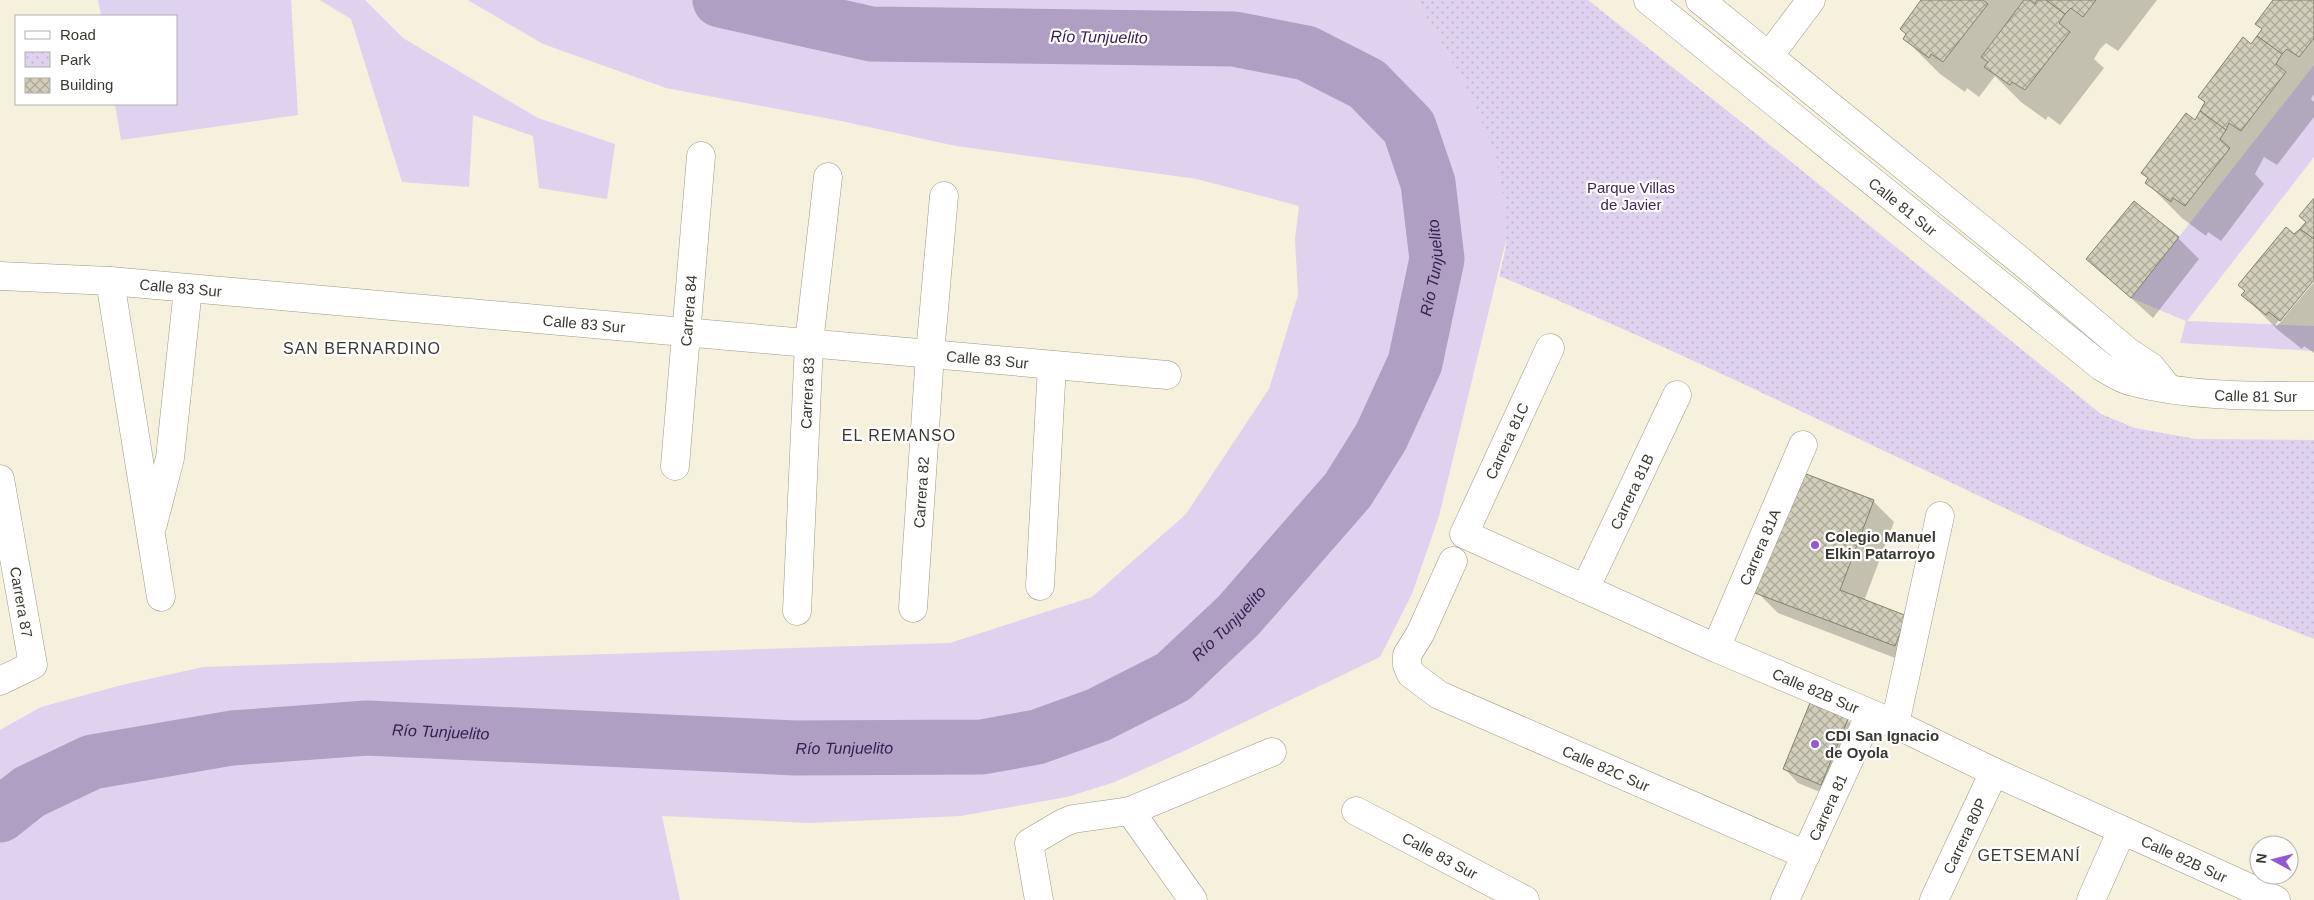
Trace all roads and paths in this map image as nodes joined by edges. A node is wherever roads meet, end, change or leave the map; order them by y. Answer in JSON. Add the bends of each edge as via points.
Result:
{"nodes":[{"id":1,"x":1648,"y":0,"type":"edge"},
{"id":2,"x":1700,"y":0,"type":"edge"},
{"id":3,"x":1811,"y":0,"type":"edge"},
{"id":4,"x":1768,"y":56,"type":"junction"},
{"id":5,"x":701,"y":156,"type":"dead end"},
{"id":6,"x":828,"y":176,"type":"dead end"},
{"id":7,"x":944,"y":196,"type":"dead end"},
{"id":8,"x":0,"y":276,"type":"edge"},
{"id":9,"x":110,"y":282,"type":"junction"},
{"id":10,"x":188,"y":289,"type":"junction"},
{"id":11,"x":685,"y":331,"type":"junction"},
{"id":12,"x":809,"y":343,"type":"junction"},
{"id":13,"x":1550,"y":348,"type":"dead end"},
{"id":14,"x":930,"y":354,"type":"junction"},
{"id":15,"x":1052,"y":365,"type":"junction"},
{"id":16,"x":1167,"y":376,"type":"dead end"},
{"id":17,"x":2168,"y":388,"type":"junction"},
{"id":18,"x":1677,"y":395,"type":"dead end"},
{"id":19,"x":2314,"y":396,"type":"edge"},
{"id":20,"x":1804,"y":445,"type":"dead end"},
{"id":21,"x":675,"y":466,"type":"dead end"},
{"id":22,"x":0,"y":480,"type":"edge"},
{"id":23,"x":1940,"y":516,"type":"dead end"},
{"id":24,"x":1464,"y":534,"type":"joint"},
{"id":25,"x":150,"y":535,"type":"junction"},
{"id":26,"x":1453,"y":561,"type":"dead end"},
{"id":27,"x":1040,"y":586,"type":"dead end"},
{"id":28,"x":1585,"y":589,"type":"junction"},
{"id":29,"x":161,"y":597,"type":"dead end"},
{"id":30,"x":913,"y":608,"type":"dead end"},
{"id":31,"x":797,"y":611,"type":"dead end"},
{"id":32,"x":1716,"y":648,"type":"junction"},
{"id":33,"x":0,"y":681,"type":"edge"},
{"id":34,"x":1883,"y":719,"type":"junction"},
{"id":35,"x":1272,"y":752,"type":"dead end"},
{"id":36,"x":1994,"y":772,"type":"junction"},
{"id":37,"x":1356,"y":811,"type":"dead end"},
{"id":38,"x":1130,"y":812,"type":"junction"},
{"id":39,"x":2122,"y":830,"type":"junction"},
{"id":40,"x":1806,"y":855,"type":"junction"},
{"id":41,"x":2244,"y":894,"type":"edge"},
{"id":42,"x":1039,"y":900,"type":"edge"},
{"id":43,"x":1192,"y":900,"type":"edge"},
{"id":44,"x":1525,"y":900,"type":"edge"},
{"id":45,"x":1786,"y":900,"type":"edge"},
{"id":46,"x":1934,"y":900,"type":"edge"},
{"id":47,"x":2091,"y":900,"type":"edge"},
{"id":48,"x":2276,"y":900,"type":"edge"}],
"edges":[{"from":1,"to":17,"type":"street","name":"Calle 81 Sur","via":[[2102,367],[2131,382]]},
{"from":2,"to":4,"type":"street"},
{"from":3,"to":4,"type":"street"},
{"from":4,"to":17,"type":"street","via":[[2150,367]]},
{"from":5,"to":11,"type":"street","name":"Carrera 84"},
{"from":6,"to":12,"type":"street","name":"Carrera 83"},
{"from":7,"to":14,"type":"street","name":"Carrera 82"},
{"from":8,"to":9,"type":"street","name":"Calle 83 Sur"},
{"from":9,"to":10,"type":"street","name":"Calle 83 Sur"},
{"from":9,"to":25,"type":"street"},
{"from":10,"to":11,"type":"street","name":"Calle 83 Sur"},
{"from":10,"to":25,"type":"street","via":[[170,458]]},
{"from":11,"to":12,"type":"street","name":"Calle 83 Sur"},
{"from":11,"to":21,"type":"street","name":"Carrera 84"},
{"from":12,"to":14,"type":"street","name":"Calle 83 Sur"},
{"from":12,"to":31,"type":"street","name":"Carrera 83"},
{"from":13,"to":24,"type":"street","name":"Carrera 81C"},
{"from":14,"to":15,"type":"street","name":"Calle 83 Sur"},
{"from":14,"to":30,"type":"street","name":"Carrera 82"},
{"from":15,"to":16,"type":"street","name":"Calle 83 Sur"},
{"from":15,"to":27,"type":"street"},
{"from":17,"to":19,"type":"street","name":"Calle 81 Sur","via":[[2217,395]]},
{"from":18,"to":28,"type":"street","name":"Carrera 81B"},
{"from":20,"to":32,"type":"street","name":"Carrera 81A"},
{"from":22,"to":33,"type":"street","name":"Carrera 87","via":[[33,664]]},
{"from":23,"to":34,"type":"street"},
{"from":24,"to":28,"type":"street","name":"Calle 82B Sur"},
{"from":25,"to":29,"type":"street"},
{"from":26,"to":40,"type":"street","name":"Calle 82C Sur","via":[[1408,656],[1411,674],[1439,695]]},
{"from":28,"to":32,"type":"street","name":"Calle 82B Sur"},
{"from":32,"to":34,"type":"street","name":"Calle 82B Sur"},
{"from":34,"to":36,"type":"street","name":"Calle 82B Sur"},
{"from":34,"to":40,"type":"street","name":"Carrera 81"},
{"from":35,"to":38,"type":"street"},
{"from":36,"to":39,"type":"street","name":"Calle 82B Sur"},
{"from":36,"to":46,"type":"street","name":"Carrera 80P"},
{"from":37,"to":44,"type":"street","name":"Calle 83 Sur"},
{"from":38,"to":42,"type":"street","via":[[1073,819],[1029,843]]},
{"from":38,"to":43,"type":"street"},
{"from":39,"to":41,"type":"street","name":"Calle 82B Sur"},
{"from":39,"to":47,"type":"street"},
{"from":40,"to":45,"type":"street","name":"Carrera 81"},
{"from":41,"to":48,"type":"street","name":"Calle 82B Sur"}]}
